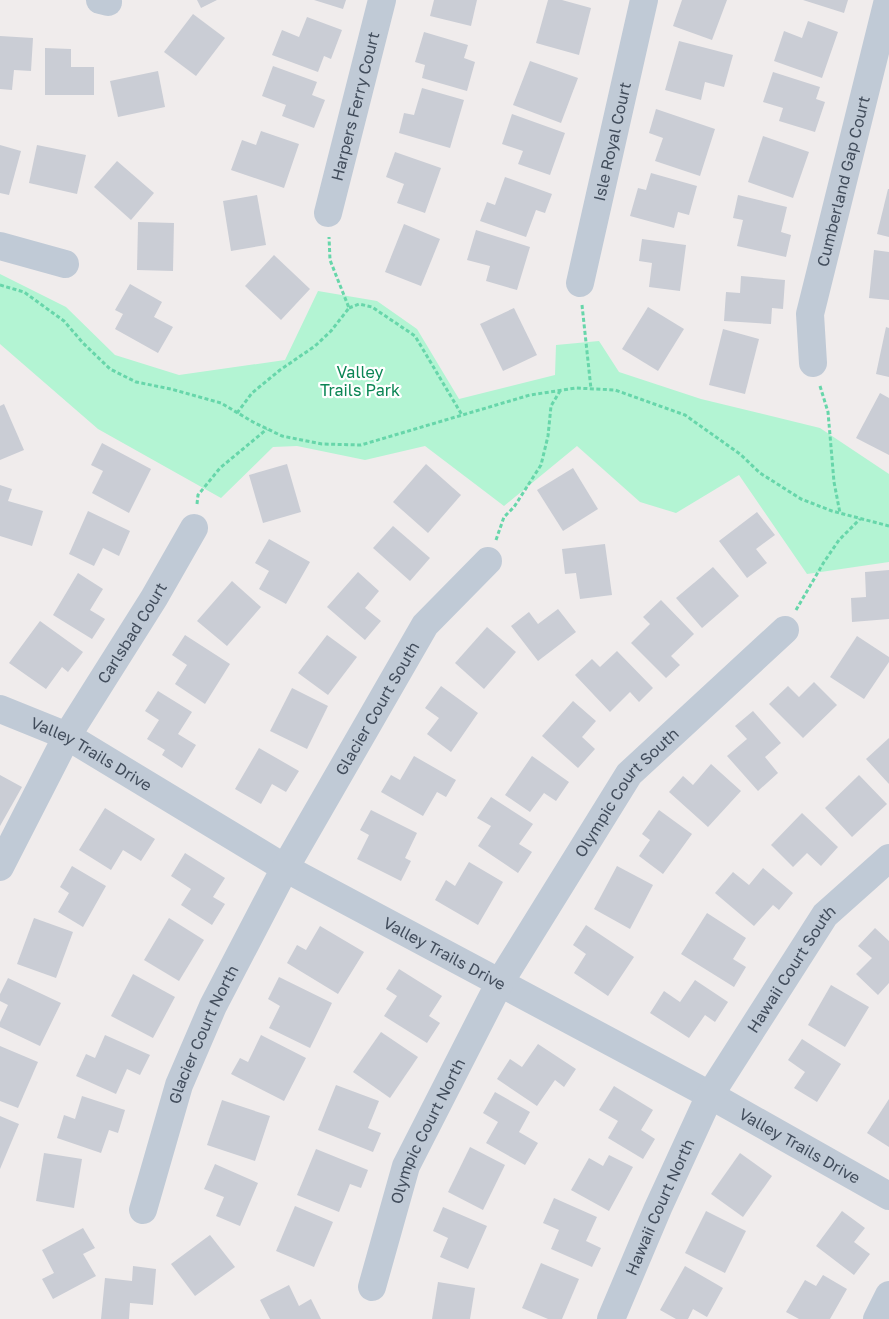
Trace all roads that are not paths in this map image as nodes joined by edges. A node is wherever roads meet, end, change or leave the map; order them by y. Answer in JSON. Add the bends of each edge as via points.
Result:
{"nodes":[{"id":1,"x":382,"y":0,"type":"edge"},
{"id":2,"x":644,"y":0,"type":"edge"},
{"id":3,"x":888,"y":0,"type":"edge"},
{"id":4,"x":328,"y":213,"type":"road end"},
{"id":5,"x":0,"y":246,"type":"edge"},
{"id":6,"x":65,"y":264,"type":"dead end"},
{"id":7,"x":580,"y":283,"type":"road end"},
{"id":8,"x":813,"y":362,"type":"road end"},
{"id":9,"x":194,"y":528,"type":"road end"},
{"id":10,"x":488,"y":561,"type":"road end"},
{"id":11,"x":785,"y":630,"type":"road end"},
{"id":12,"x":0,"y":709,"type":"edge"},
{"id":13,"x":67,"y":736,"type":"junction"},
{"id":14,"x":889,"y":858,"type":"edge"},
{"id":15,"x":0,"y":867,"type":"edge"},
{"id":16,"x":285,"y":868,"type":"junction"},
{"id":17,"x":500,"y":982,"type":"junction"},
{"id":18,"x":710,"y":1095,"type":"junction"},
{"id":19,"x":889,"y":1196,"type":"edge"},
{"id":20,"x":143,"y":1210,"type":"dead end"},
{"id":21,"x":372,"y":1287,"type":"dead end"},
{"id":22,"x":889,"y":1295,"type":"edge"},
{"id":23,"x":611,"y":1319,"type":"edge"},
{"id":24,"x":877,"y":1319,"type":"edge"}],
"edges":[{"from":1,"to":4,"type":"street","name":"Harpers Ferry Court"},
{"from":2,"to":7,"type":"street","name":"Isle Royal Court"},
{"from":3,"to":8,"type":"street","name":"Cumberland Gap Court","via":[[810,314]]},
{"from":5,"to":6,"type":"street"},
{"from":9,"to":13,"type":"street","name":"Carlsbad Court"},
{"from":10,"to":16,"type":"street","name":"Glacier Court South","via":[[425,625]]},
{"from":11,"to":17,"type":"street","name":"Olympic Court South","via":[[629,774]]},
{"from":12,"to":13,"type":"street","name":"Valley Trails Drive"},
{"from":13,"to":15,"type":"street","name":"Carlsbad Court"},
{"from":13,"to":16,"type":"street","name":"Valley Trails Drive"},
{"from":14,"to":18,"type":"street","name":"Hawaii Court South","via":[[826,914]]},
{"from":16,"to":17,"type":"street","name":"Valley Trails Drive"},
{"from":16,"to":20,"type":"street","name":"Glacier Court North","via":[[213,1006],[179,1086]]},
{"from":17,"to":18,"type":"street","name":"Valley Trails Drive"},
{"from":17,"to":21,"type":"street","name":"Olympic Court North","via":[[406,1166]]},
{"from":18,"to":19,"type":"street","name":"Valley Trails Drive"},
{"from":18,"to":23,"type":"street","name":"Hawaii Court North"},
{"from":22,"to":24,"type":"street"}]}
